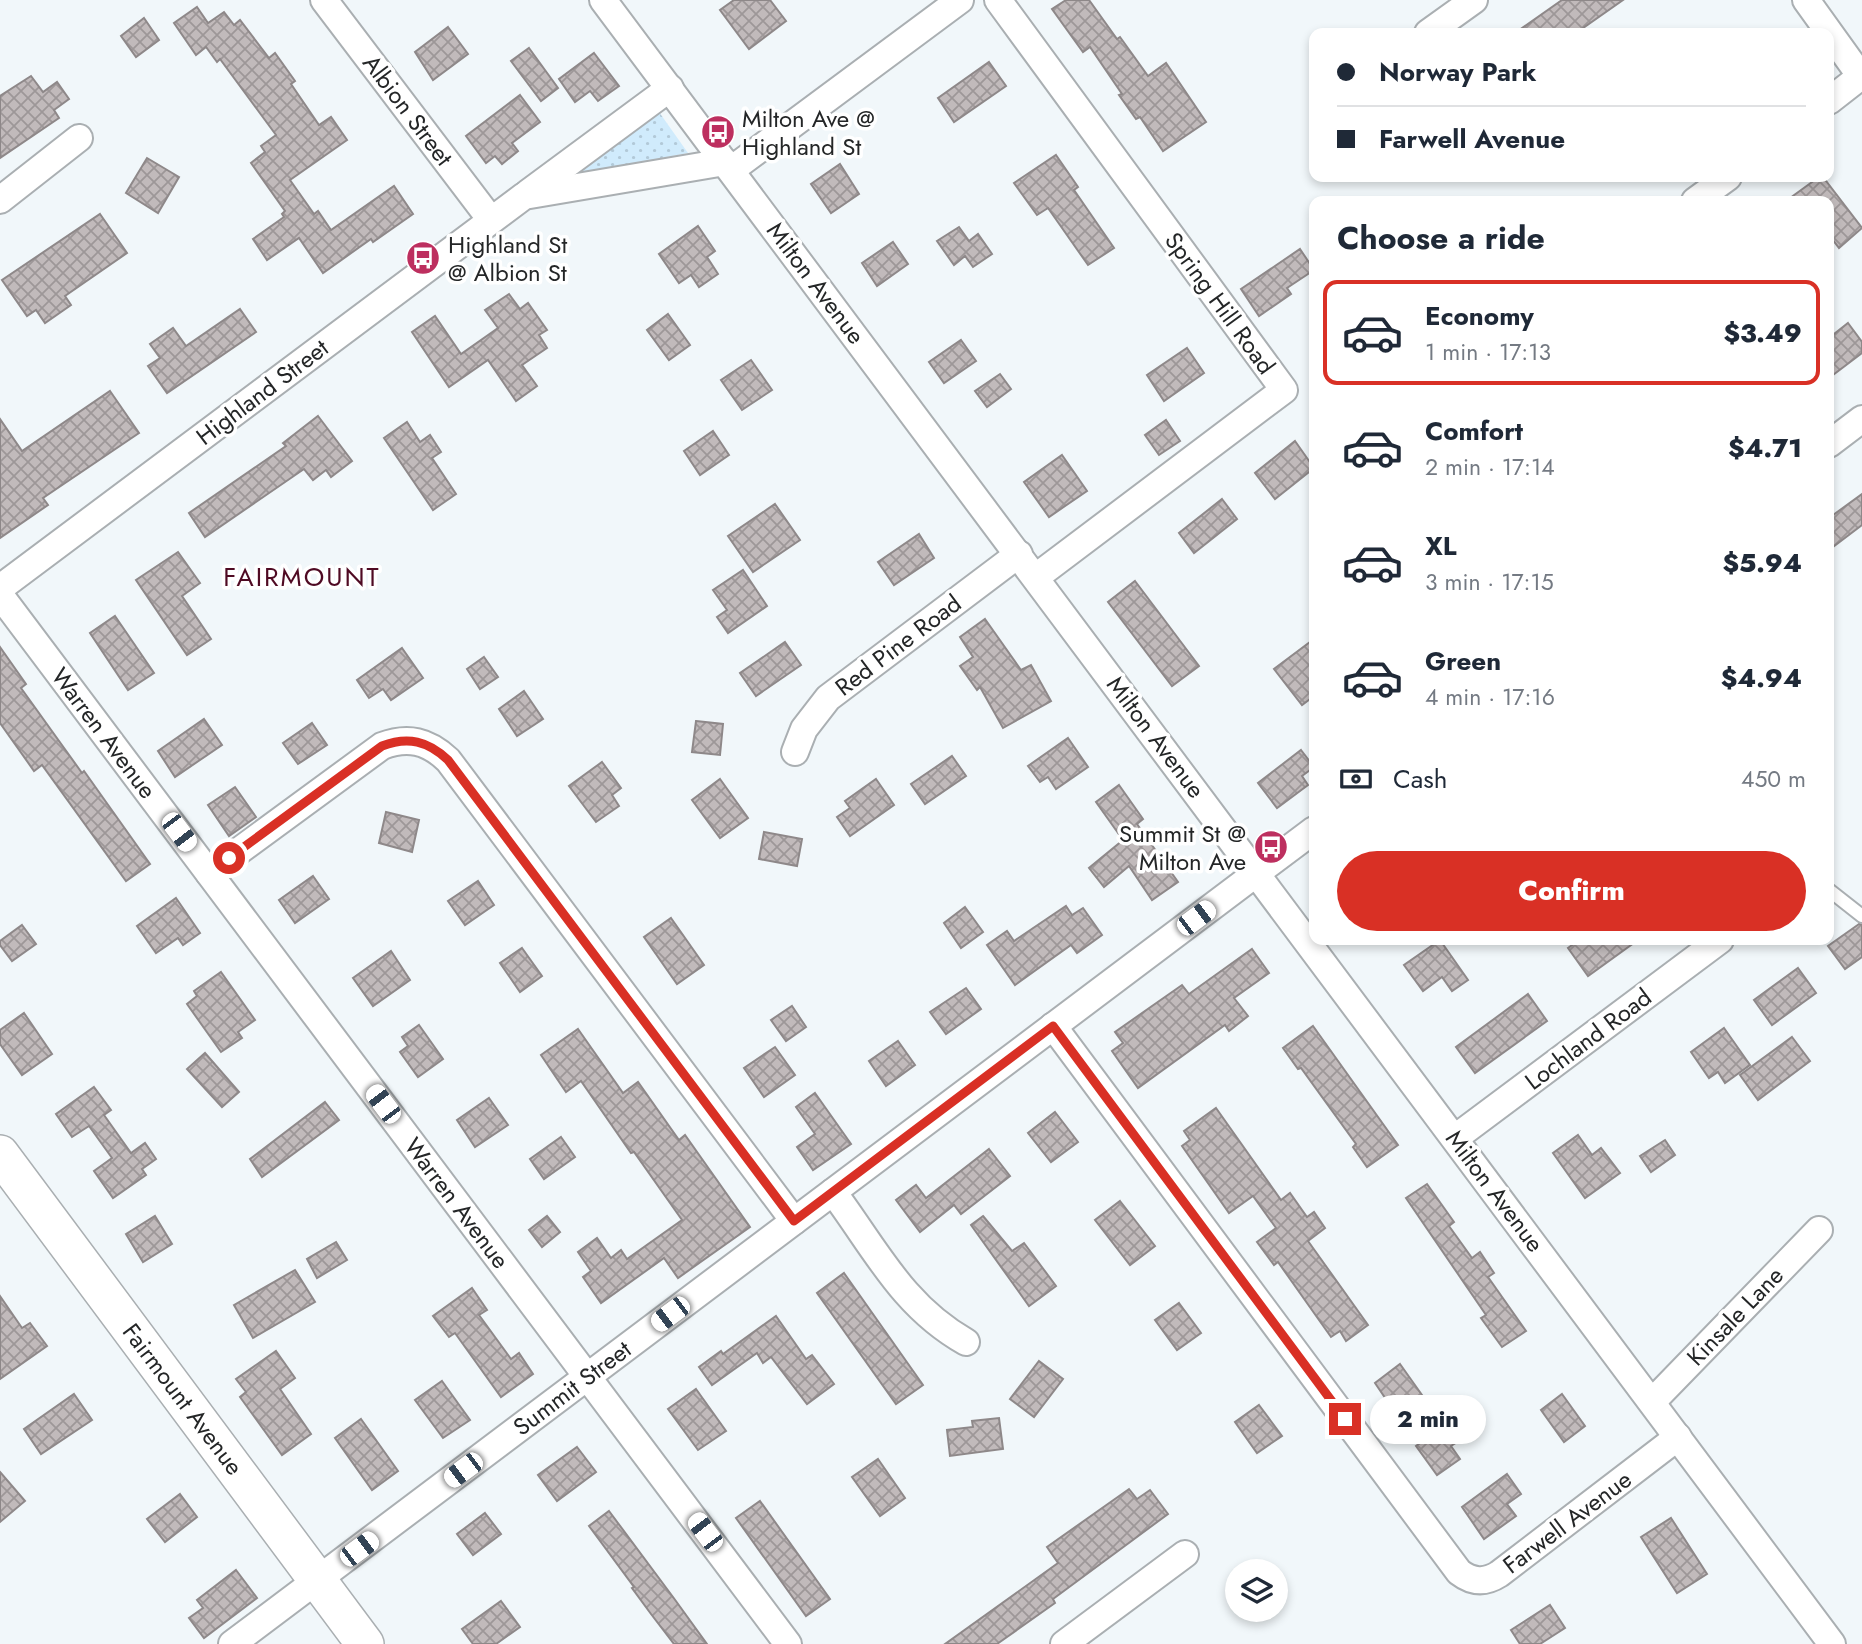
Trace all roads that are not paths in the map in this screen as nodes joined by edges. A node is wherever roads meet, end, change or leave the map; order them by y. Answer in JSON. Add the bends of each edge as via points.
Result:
{"nodes":[{"id":1,"x":324,"y":0,"type":"edge"},
{"id":2,"x":603,"y":0,"type":"edge"},
{"id":3,"x":960,"y":0,"type":"edge"},
{"id":4,"x":998,"y":0,"type":"edge"},
{"id":5,"x":1474,"y":0,"type":"edge"},
{"id":6,"x":1806,"y":0,"type":"edge"},
{"id":7,"x":1434,"y":28,"type":"edge"},
{"id":8,"x":1826,"y":28,"type":"edge"},
{"id":9,"x":1834,"y":38,"type":"edge"},
{"id":10,"x":1862,"y":77,"type":"edge"},
{"id":11,"x":670,"y":88,"type":"junction"},
{"id":12,"x":1834,"y":97,"type":"edge"},
{"id":13,"x":79,"y":138,"type":"dead end"},
{"id":14,"x":728,"y":166,"type":"junction"},
{"id":15,"x":1721,"y":182,"type":"edge"},
{"id":16,"x":524,"y":196,"type":"junction"},
{"id":17,"x":1702,"y":196,"type":"edge"},
{"id":18,"x":0,"y":200,"type":"edge"},
{"id":19,"x":491,"y":220,"type":"junction"},
{"id":20,"x":1862,"y":419,"type":"edge"},
{"id":21,"x":1834,"y":440,"type":"edge"},
{"id":22,"x":1019,"y":554,"type":"junction"},
{"id":23,"x":1036,"y":578,"type":"junction"},
{"id":24,"x":0,"y":588,"type":"edge"},
{"id":25,"x":0,"y":595,"type":"edge"},
{"id":26,"x":795,"y":752,"type":"dead end"},
{"id":27,"x":1309,"y":834,"type":"edge"},
{"id":28,"x":209,"y":873,"type":"junction"},
{"id":29,"x":1257,"y":873,"type":"junction"},
{"id":30,"x":1834,"y":894,"type":"edge"},
{"id":31,"x":1862,"y":916,"type":"edge"},
{"id":32,"x":1309,"y":943,"type":"edge"},
{"id":33,"x":1311,"y":945,"type":"edge"},
{"id":34,"x":1713,"y":945,"type":"edge"},
{"id":35,"x":1053,"y":1026,"type":"junction"},
{"id":36,"x":1455,"y":1138,"type":"junction"},
{"id":37,"x":0,"y":1154,"type":"edge"},
{"id":38,"x":832,"y":1192,"type":"junction"},
{"id":39,"x":794,"y":1221,"type":"junction"},
{"id":40,"x":1819,"y":1230,"type":"dead end"},
{"id":41,"x":966,"y":1342,"type":"dead end"},
{"id":42,"x":588,"y":1376,"type":"junction"},
{"id":43,"x":1652,"y":1402,"type":"junction"},
{"id":44,"x":1678,"y":1437,"type":"junction"},
{"id":45,"x":1185,"y":1554,"type":"dead end"},
{"id":46,"x":317,"y":1580,"type":"junction"},
{"id":47,"x":232,"y":1644,"type":"edge"},
{"id":48,"x":365,"y":1644,"type":"edge"},
{"id":49,"x":788,"y":1644,"type":"edge"},
{"id":50,"x":1063,"y":1644,"type":"edge"},
{"id":51,"x":1832,"y":1644,"type":"edge"}],
"edges":[{"from":1,"to":19,"type":"street","name":"Albion Street"},
{"from":2,"to":11,"type":"street","name":"Milton Avenue"},
{"from":3,"to":14,"type":"street","name":"Highland Street"},
{"from":4,"to":23,"type":"street","name":"Spring Hill Road","via":[[1284,390]]},
{"from":5,"to":7,"type":"street"},
{"from":6,"to":8,"type":"street"},
{"from":9,"to":10,"type":"street"},
{"from":10,"to":12,"type":"street"},
{"from":11,"to":14,"type":"street","name":"Milton Avenue"},
{"from":11,"to":16,"type":"street","name":"Highland Street"},
{"from":13,"to":18,"type":"street"},
{"from":14,"to":16,"type":"street","name":"Highland Street"},
{"from":14,"to":22,"type":"street","name":"Milton Avenue"},
{"from":15,"to":17,"type":"street"},
{"from":16,"to":19,"type":"street","name":"Highland Street"},
{"from":19,"to":24,"type":"street","name":"Highland Street"},
{"from":20,"to":21,"type":"street"},
{"from":22,"to":23,"type":"street","name":"Milton Avenue"},
{"from":22,"to":26,"type":"street","name":"Red Pine Road","via":[[828,698],[804,729]]},
{"from":23,"to":29,"type":"street","name":"Milton Avenue"},
{"from":25,"to":28,"type":"street","name":"Warren Avenue"},
{"from":27,"to":29,"type":"street","name":"Summit Street"},
{"from":28,"to":39,"type":"street","via":[[382,746],[405,739],[430,746],[448,760]]},
{"from":28,"to":42,"type":"street","name":"Warren Avenue"},
{"from":29,"to":32,"type":"street","name":"Milton Avenue"},
{"from":29,"to":35,"type":"street","name":"Summit Street"},
{"from":30,"to":31,"type":"lane"},
{"from":33,"to":36,"type":"street","name":"Milton Avenue"},
{"from":34,"to":36,"type":"street","name":"Lochland Road"},
{"from":35,"to":38,"type":"street","name":"Summit Street"},
{"from":35,"to":44,"type":"street","name":"Farwell Avenue","via":[[1465,1577],[1483,1581],[1499,1574]]},
{"from":36,"to":43,"type":"street","name":"Milton Avenue"},
{"from":37,"to":46,"type":"street","name":"Fairmount Avenue"},
{"from":38,"to":39,"type":"street","name":"Summit Street"},
{"from":38,"to":41,"type":"street","via":[[897,1285],[926,1314]]},
{"from":39,"to":42,"type":"street","name":"Summit Street"},
{"from":40,"to":43,"type":"street","name":"Kinsale Lane"},
{"from":42,"to":46,"type":"street","name":"Summit Street"},
{"from":42,"to":49,"type":"street","name":"Warren Avenue"},
{"from":43,"to":44,"type":"street","name":"Milton Avenue"},
{"from":44,"to":51,"type":"street","name":"Milton Avenue"},
{"from":45,"to":50,"type":"street"},
{"from":46,"to":47,"type":"street","name":"Summit Street"},
{"from":46,"to":48,"type":"street","name":"Fairmount Avenue"}]}
